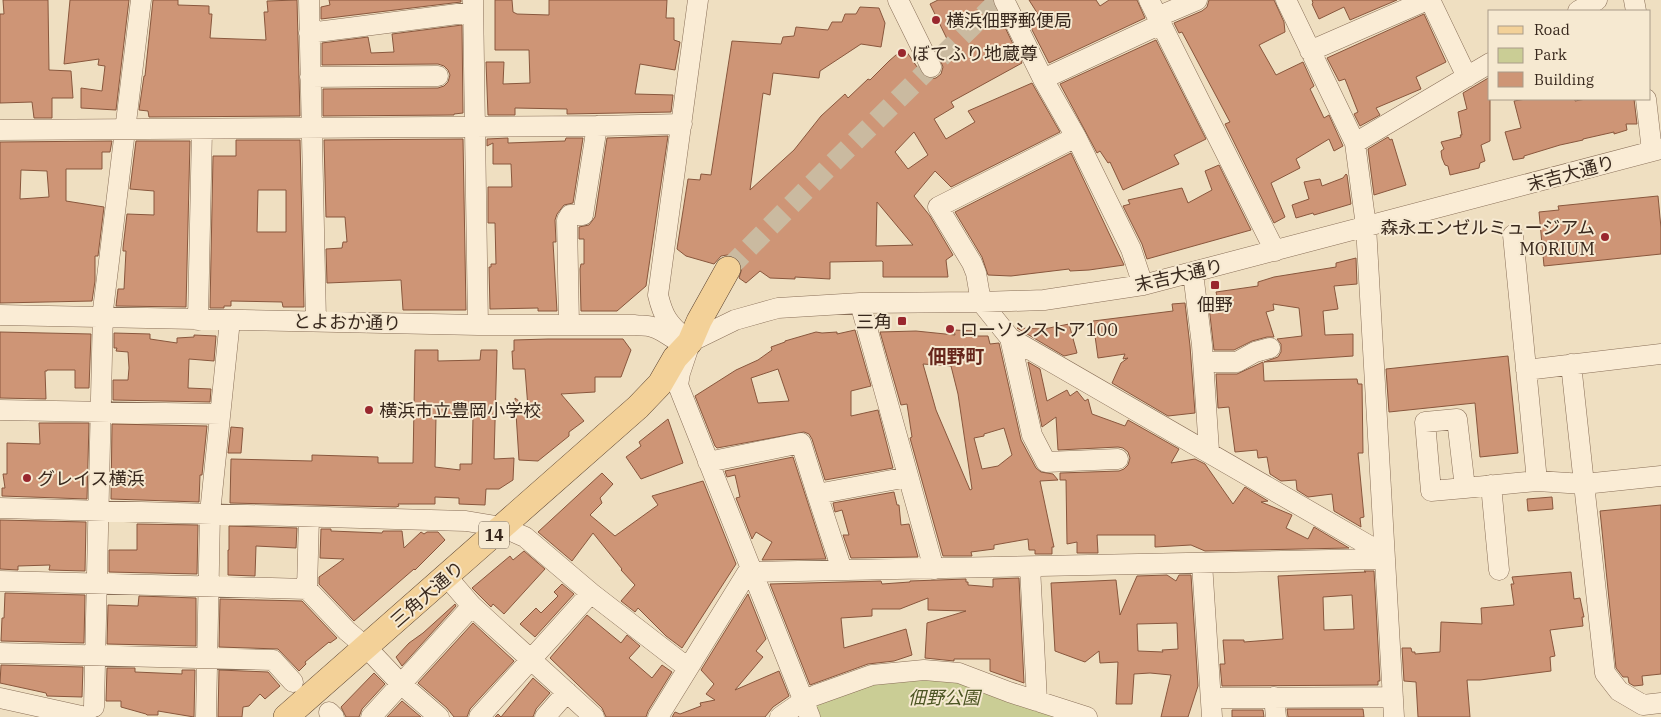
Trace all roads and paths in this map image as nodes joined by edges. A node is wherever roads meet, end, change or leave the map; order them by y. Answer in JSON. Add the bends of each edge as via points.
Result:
{"nodes":[{"id":1,"x":141,"y":0,"type":"edge"},
{"id":2,"x":308,"y":0,"type":"edge"},
{"id":3,"x":698,"y":0,"type":"edge"},
{"id":4,"x":898,"y":0,"type":"edge"},
{"id":5,"x":1004,"y":0,"type":"edge"},
{"id":6,"x":1196,"y":0,"type":"edge"},
{"id":7,"x":1286,"y":0,"type":"edge"},
{"id":8,"x":1428,"y":0,"type":"edge"},
{"id":9,"x":1598,"y":0,"type":"edge"},
{"id":10,"x":473,"y":6,"type":"edge"},
{"id":11,"x":1578,"y":7,"type":"edge"},
{"id":12,"x":1156,"y":14,"type":"edge"},
{"id":13,"x":309,"y":33,"type":"junction"},
{"id":14,"x":1310,"y":51,"type":"junction"},
{"id":15,"x":1488,"y":64,"type":"edge"},
{"id":16,"x":931,"y":67,"type":"dead end"},
{"id":17,"x":438,"y":76,"type":"dead end"},
{"id":18,"x":310,"y":77,"type":"junction"},
{"id":19,"x":1467,"y":77,"type":"junction"},
{"id":20,"x":1043,"y":79,"type":"junction"},
{"id":21,"x":1646,"y":100,"type":"edge"},
{"id":22,"x":682,"y":124,"type":"junction"},
{"id":23,"x":475,"y":126,"type":"junction"},
{"id":24,"x":597,"y":126,"type":"junction"},
{"id":25,"x":311,"y":128,"type":"junction"},
{"id":26,"x":202,"y":129,"type":"junction"},
{"id":27,"x":0,"y":130,"type":"edge"},
{"id":28,"x":124,"y":130,"type":"junction"},
{"id":29,"x":1076,"y":137,"type":"junction"},
{"id":30,"x":1355,"y":143,"type":"junction"},
{"id":31,"x":1657,"y":150,"type":"edge"},
{"id":32,"x":1366,"y":226,"type":"junction"},
{"id":33,"x":1512,"y":235,"type":"dead end"},
{"id":34,"x":1275,"y":251,"type":"junction"},
{"id":35,"x":728,"y":270,"type":"tunnel mouth"},
{"id":36,"x":1193,"y":273,"type":"junction"},
{"id":37,"x":1143,"y":285,"type":"junction"},
{"id":38,"x":981,"y":302,"type":"junction"},
{"id":39,"x":860,"y":303,"type":"junction"},
{"id":40,"x":0,"y":315,"type":"edge"},
{"id":41,"x":103,"y":318,"type":"junction"},
{"id":42,"x":198,"y":320,"type":"junction"},
{"id":43,"x":230,"y":320,"type":"junction"},
{"id":44,"x":316,"y":321,"type":"junction"},
{"id":45,"x":478,"y":325,"type":"junction"},
{"id":46,"x":570,"y":325,"type":"junction"},
{"id":47,"x":1010,"y":338,"type":"junction"},
{"id":48,"x":690,"y":342,"type":"junction"},
{"id":49,"x":1270,"y":348,"type":"dead end"},
{"id":50,"x":1661,"y":354,"type":"edge"},
{"id":51,"x":1203,"y":362,"type":"junction"},
{"id":52,"x":1571,"y":364,"type":"junction"},
{"id":53,"x":1526,"y":370,"type":"junction"},
{"id":54,"x":0,"y":410,"type":"edge"},
{"id":55,"x":101,"y":412,"type":"junction"},
{"id":56,"x":220,"y":414,"type":"junction"},
{"id":57,"x":1209,"y":451,"type":"junction"},
{"id":58,"x":1118,"y":459,"type":"dead end"},
{"id":59,"x":708,"y":462,"type":"junction"},
{"id":60,"x":1661,"y":476,"type":"edge"},
{"id":61,"x":908,"y":477,"type":"junction"},
{"id":62,"x":1538,"y":481,"type":"junction"},
{"id":63,"x":1584,"y":484,"type":"junction"},
{"id":64,"x":1491,"y":485,"type":"junction"},
{"id":65,"x":1465,"y":488,"type":"dead end"},
{"id":66,"x":817,"y":494,"type":"junction"},
{"id":67,"x":0,"y":508,"type":"edge"},
{"id":68,"x":98,"y":510,"type":"junction"},
{"id":69,"x":210,"y":513,"type":"junction"},
{"id":70,"x":309,"y":517,"type":"junction"},
{"id":71,"x":502,"y":527,"type":"junction"},
{"id":72,"x":1384,"y":555,"type":"junction"},
{"id":73,"x":1202,"y":563,"type":"junction"},
{"id":74,"x":1030,"y":566,"type":"junction"},
{"id":75,"x":934,"y":568,"type":"junction"},
{"id":76,"x":842,"y":570,"type":"junction"},
{"id":77,"x":1500,"y":570,"type":"dead end"},
{"id":78,"x":752,"y":572,"type":"junction"},
{"id":79,"x":447,"y":577,"type":"junction"},
{"id":80,"x":0,"y":581,"type":"edge"},
{"id":81,"x":97,"y":584,"type":"junction"},
{"id":82,"x":208,"y":586,"type":"junction"},
{"id":83,"x":307,"y":589,"type":"junction"},
{"id":84,"x":591,"y":593,"type":"junction"},
{"id":85,"x":472,"y":606,"type":"junction"},
{"id":86,"x":366,"y":647,"type":"junction"},
{"id":87,"x":0,"y":653,"type":"edge"},
{"id":88,"x":95,"y":656,"type":"junction"},
{"id":89,"x":206,"y":658,"type":"junction"},
{"id":90,"x":531,"y":660,"type":"junction"},
{"id":91,"x":688,"y":668,"type":"junction"},
{"id":92,"x":293,"y":682,"type":"dead end"},
{"id":93,"x":401,"y":684,"type":"junction"},
{"id":94,"x":567,"y":692,"type":"junction"},
{"id":95,"x":1274,"y":697,"type":"junction"},
{"id":96,"x":1393,"y":697,"type":"junction"},
{"id":97,"x":0,"y":698,"type":"edge"},
{"id":98,"x":1037,"y":701,"type":"junction"},
{"id":99,"x":1661,"y":703,"type":"edge"},
{"id":100,"x":1211,"y":707,"type":"edge"},
{"id":101,"x":807,"y":709,"type":"edge"},
{"id":102,"x":90,"y":712,"type":"edge"},
{"id":103,"x":206,"y":717,"type":"edge"},
{"id":104,"x":286,"y":717,"type":"edge"},
{"id":105,"x":371,"y":717,"type":"edge"},
{"id":106,"x":439,"y":717,"type":"edge"},
{"id":107,"x":479,"y":717,"type":"edge"},
{"id":108,"x":545,"y":717,"type":"edge"},
{"id":109,"x":594,"y":717,"type":"edge"},
{"id":110,"x":658,"y":717,"type":"edge"},
{"id":111,"x":780,"y":717,"type":"edge"},
{"id":112,"x":1087,"y":717,"type":"edge"},
{"id":113,"x":1276,"y":717,"type":"edge"},
{"id":114,"x":1394,"y":717,"type":"edge"}],
"edges":[{"from":1,"to":28,"type":"street"},
{"from":2,"to":13,"type":"street"},
{"from":3,"to":22,"type":"street"},
{"from":4,"to":16,"type":"street"},
{"from":5,"to":20,"type":"street"},
{"from":6,"to":12,"type":"street"},
{"from":7,"to":14,"type":"street"},
{"from":8,"to":14,"type":"street"},
{"from":8,"to":19,"type":"street"},
{"from":9,"to":11,"type":"street"},
{"from":10,"to":13,"type":"street"},
{"from":10,"to":23,"type":"street"},
{"from":12,"to":20,"type":"street"},
{"from":12,"to":34,"type":"street"},
{"from":13,"to":18,"type":"street"},
{"from":14,"to":30,"type":"street"},
{"from":15,"to":19,"type":"street"},
{"from":17,"to":18,"type":"street"},
{"from":18,"to":25,"type":"street"},
{"from":19,"to":30,"type":"street"},
{"from":20,"to":29,"type":"street"},
{"from":21,"to":31,"type":"street"},
{"from":22,"to":24,"type":"street"},
{"from":22,"to":48,"type":"street","via":[[658,295],[662,312]]},
{"from":23,"to":24,"type":"street"},
{"from":23,"to":25,"type":"street"},
{"from":23,"to":45,"type":"street"},
{"from":24,"to":46,"type":"street","via":[[583,215],[570,215],[567,220]]},
{"from":25,"to":26,"type":"street"},
{"from":25,"to":44,"type":"street"},
{"from":26,"to":28,"type":"street"},
{"from":26,"to":42,"type":"street"},
{"from":27,"to":28,"type":"street"},
{"from":28,"to":41,"type":"street"},
{"from":29,"to":37,"type":"street","via":[[1131,249]]},
{"from":29,"to":38,"type":"street","via":[[938,207],[972,263]]},
{"from":30,"to":32,"type":"street"},
{"from":31,"to":32,"type":"street","name":"末吉大通り"},
{"from":32,"to":34,"type":"street","name":"末吉大通り"},
{"from":32,"to":72,"type":"street"},
{"from":33,"to":53,"type":"street"},
{"from":34,"to":36,"type":"street","name":"末吉大通り"},
{"from":35,"to":48,"type":"main road","number":"14"},
{"from":36,"to":37,"type":"street","name":"末吉大通り"},
{"from":36,"to":51,"type":"street"},
{"from":37,"to":38,"type":"street","name":"末吉大通り","via":[[1044,300]]},
{"from":38,"to":39,"type":"street","name":"末吉大通り"},
{"from":38,"to":47,"type":"street"},
{"from":39,"to":48,"type":"street","name":"末吉大通り","via":[[778,308],[735,320]]},
{"from":39,"to":61,"type":"street"},
{"from":40,"to":41,"type":"street","name":"とよおか通り"},
{"from":41,"to":42,"type":"street","name":"とよおか通り"},
{"from":41,"to":55,"type":"street"},
{"from":42,"to":43,"type":"street","name":"とよおか通り"},
{"from":43,"to":44,"type":"street","name":"とよおか通り"},
{"from":43,"to":56,"type":"street"},
{"from":44,"to":45,"type":"street","name":"とよおか通り"},
{"from":45,"to":46,"type":"street","name":"とよおか通り"},
{"from":46,"to":48,"type":"street","name":"とよおか通り","via":[[652,326],[682,343]]},
{"from":47,"to":57,"type":"street"},
{"from":47,"to":58,"type":"street","via":[[1032,435],[1046,462]]},
{"from":48,"to":59,"type":"street","via":[[678,385]]},
{"from":48,"to":71,"type":"main road","name":"三角大通り","number":"14","via":[[675,358],[660,384],[638,407]]},
{"from":49,"to":51,"type":"street","via":[[1237,362]]},
{"from":50,"to":52,"type":"street"},
{"from":51,"to":57,"type":"street"},
{"from":52,"to":53,"type":"street"},
{"from":52,"to":63,"type":"street"},
{"from":53,"to":62,"type":"street"},
{"from":54,"to":55,"type":"street"},
{"from":55,"to":56,"type":"street"},
{"from":55,"to":68,"type":"street"},
{"from":56,"to":69,"type":"street"},
{"from":57,"to":72,"type":"street"},
{"from":59,"to":66,"type":"street","via":[[801,442]]},
{"from":59,"to":78,"type":"street"},
{"from":60,"to":63,"type":"street"},
{"from":61,"to":66,"type":"street"},
{"from":61,"to":75,"type":"street"},
{"from":62,"to":63,"type":"street"},
{"from":62,"to":64,"type":"street"},
{"from":63,"to":99,"type":"street","via":[[1604,673],[1619,691],[1644,705]]},
{"from":64,"to":65,"type":"street"},
{"from":64,"to":77,"type":"street"},
{"from":66,"to":76,"type":"street"},
{"from":67,"to":68,"type":"street"},
{"from":68,"to":69,"type":"street"},
{"from":68,"to":81,"type":"street"},
{"from":69,"to":70,"type":"street"},
{"from":69,"to":82,"type":"street"},
{"from":70,"to":71,"type":"street","via":[[466,522]]},
{"from":70,"to":83,"type":"street"},
{"from":71,"to":79,"type":"main road","name":"三角大通り","number":"14"},
{"from":71,"to":84,"type":"street","via":[[525,537]]},
{"from":72,"to":73,"type":"street","via":[[1377,559]]},
{"from":72,"to":96,"type":"street"},
{"from":73,"to":74,"type":"street"},
{"from":73,"to":100,"type":"street"},
{"from":74,"to":75,"type":"street"},
{"from":74,"to":98,"type":"street"},
{"from":75,"to":76,"type":"street"},
{"from":76,"to":78,"type":"street"},
{"from":78,"to":91,"type":"street","via":[[747,573]]},
{"from":78,"to":101,"type":"street"},
{"from":79,"to":85,"type":"street"},
{"from":79,"to":86,"type":"main road","name":"三角大通り","number":"14"},
{"from":80,"to":81,"type":"street"},
{"from":81,"to":82,"type":"street"},
{"from":81,"to":88,"type":"street"},
{"from":82,"to":83,"type":"street"},
{"from":82,"to":89,"type":"street"},
{"from":83,"to":86,"type":"street"},
{"from":84,"to":90,"type":"street"},
{"from":84,"to":91,"type":"street"},
{"from":85,"to":90,"type":"street"},
{"from":85,"to":93,"type":"street"},
{"from":86,"to":93,"type":"street"},
{"from":86,"to":104,"type":"main road","name":"三角大通り","number":"14"},
{"from":87,"to":88,"type":"street"},
{"from":88,"to":89,"type":"street"},
{"from":88,"to":102,"type":"street"},
{"from":89,"to":92,"type":"street","via":[[273,660]]},
{"from":89,"to":103,"type":"street"},
{"from":90,"to":94,"type":"street"},
{"from":90,"to":107,"type":"street"},
{"from":91,"to":110,"type":"street"},
{"from":93,"to":105,"type":"street"},
{"from":93,"to":106,"type":"street"},
{"from":94,"to":108,"type":"street"},
{"from":94,"to":109,"type":"street"},
{"from":95,"to":96,"type":"street"},
{"from":95,"to":100,"type":"street"},
{"from":95,"to":113,"type":"street"},
{"from":96,"to":114,"type":"street"},
{"from":97,"to":102,"type":"street"},
{"from":98,"to":101,"type":"street","via":[[959,673],[924,670],[872,675],[816,695]]},
{"from":98,"to":112,"type":"street"},
{"from":101,"to":111,"type":"street"}]}
